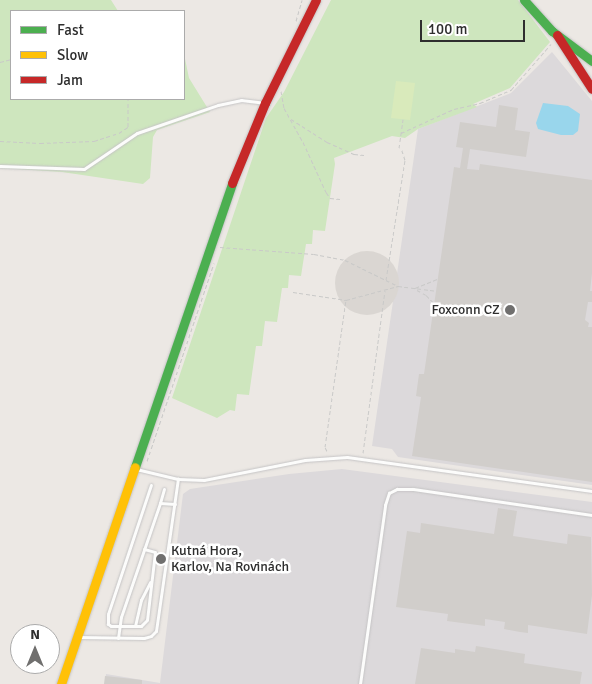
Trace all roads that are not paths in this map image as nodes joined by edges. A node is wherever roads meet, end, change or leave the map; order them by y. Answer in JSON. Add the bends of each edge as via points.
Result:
{"nodes":[{"id":1,"x":316,"y":0,"type":"edge"},
{"id":2,"x":524,"y":0,"type":"edge"},
{"id":3,"x":558,"y":37,"type":"junction"},
{"id":4,"x":592,"y":61,"type":"edge"},
{"id":5,"x":592,"y":89,"type":"edge"},
{"id":6,"x":264,"y":104,"type":"junction"},
{"id":7,"x":0,"y":166,"type":"edge"},
{"id":8,"x":135,"y":469,"type":"junction"},
{"id":9,"x":178,"y":479,"type":"junction"},
{"id":10,"x":150,"y":485,"type":"dead end"},
{"id":11,"x":164,"y":489,"type":"dead end"},
{"id":12,"x":592,"y":491,"type":"edge"},
{"id":13,"x":160,"y":503,"type":"junction"},
{"id":14,"x":175,"y":504,"type":"junction"},
{"id":15,"x":592,"y":515,"type":"edge"},
{"id":16,"x":144,"y":549,"type":"junction"},
{"id":17,"x":151,"y":579,"type":"junction"},
{"id":18,"x":119,"y":626,"type":"junction"},
{"id":19,"x":136,"y":626,"type":"junction"},
{"id":20,"x":78,"y":637,"type":"junction"},
{"id":21,"x":118,"y":638,"type":"junction"},
{"id":22,"x":61,"y":684,"type":"edge"},
{"id":23,"x":360,"y":684,"type":"edge"}],
"edges":[{"from":1,"to":6,"type":"main road"},
{"from":2,"to":3,"type":"main road"},
{"from":3,"to":4,"type":"main road"},
{"from":3,"to":5,"type":"main road"},
{"from":6,"to":7,"type":"lane","via":[[241,100],[137,133],[84,169]]},
{"from":6,"to":8,"type":"main road","via":[[211,243]]},
{"from":8,"to":9,"type":"lane"},
{"from":8,"to":20,"type":"main road"},
{"from":9,"to":12,"type":"lane","via":[[204,480],[305,460],[347,457]]},
{"from":9,"to":14,"type":"lane"},
{"from":10,"to":18,"type":"lane","via":[[108,614],[109,625]]},
{"from":11,"to":13,"type":"lane"},
{"from":13,"to":14,"type":"lane"},
{"from":13,"to":16,"type":"lane"},
{"from":14,"to":21,"type":"lane","via":[[156,631],[148,637]]},
{"from":15,"to":23,"type":"lane","via":[[413,489],[397,489],[390,494],[385,505]]},
{"from":16,"to":17,"type":"lane","via":[[155,552]]},
{"from":16,"to":18,"type":"lane"},
{"from":17,"to":19,"type":"lane","via":[[141,600]]},
{"from":17,"to":19,"type":"lane","via":[[148,620],[144,625]]},
{"from":18,"to":19,"type":"lane"},
{"from":18,"to":21,"type":"lane"},
{"from":20,"to":21,"type":"lane"},
{"from":20,"to":22,"type":"main road"}]}
